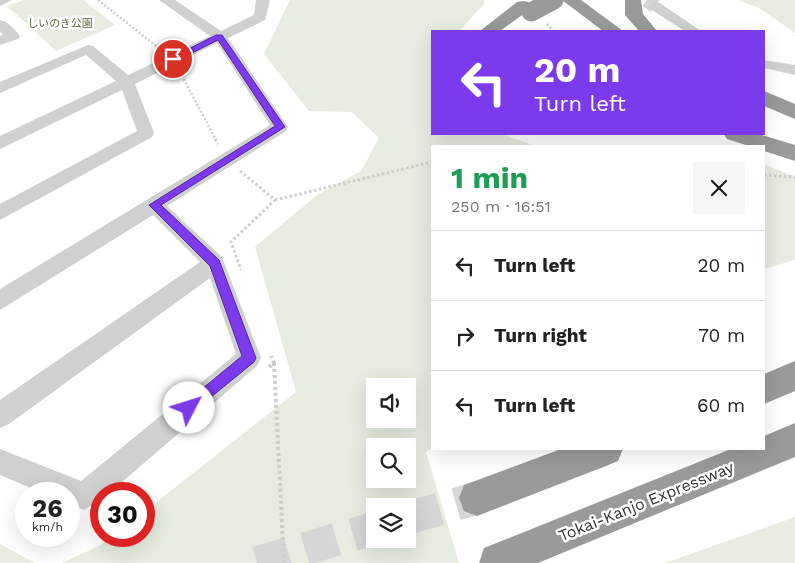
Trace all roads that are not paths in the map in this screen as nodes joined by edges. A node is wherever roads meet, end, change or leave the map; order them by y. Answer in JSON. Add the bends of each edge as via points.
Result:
{"nodes":[{"id":1,"x":5,"y":0,"type":"edge"},
{"id":2,"x":166,"y":0,"type":"edge"},
{"id":3,"x":263,"y":0,"type":"edge"},
{"id":4,"x":570,"y":0,"type":"edge"},
{"id":5,"x":632,"y":0,"type":"tunnel mouth"},
{"id":6,"x":0,"y":2,"type":"edge"},
{"id":7,"x":532,"y":4,"type":"edge"},
{"id":8,"x":553,"y":4,"type":"edge"},
{"id":9,"x":656,"y":6,"type":"tunnel mouth"},
{"id":10,"x":0,"y":24,"type":"edge"},
{"id":11,"x":490,"y":30,"type":"edge"},
{"id":12,"x":508,"y":30,"type":"edge"},
{"id":13,"x":589,"y":30,"type":"edge"},
{"id":14,"x":613,"y":30,"type":"edge"},
{"id":15,"x":647,"y":30,"type":"edge"},
{"id":16,"x":692,"y":30,"type":"edge"},
{"id":17,"x":219,"y":36,"type":"junction"},
{"id":18,"x":0,"y":41,"type":"edge"},
{"id":19,"x":765,"y":64,"type":"edge"},
{"id":20,"x":795,"y":70,"type":"edge"},
{"id":21,"x":127,"y":82,"type":"junction"},
{"id":22,"x":0,"y":88,"type":"edge"},
{"id":23,"x":765,"y":98,"type":"edge"},
{"id":24,"x":765,"y":110,"type":"edge"},
{"id":25,"x":795,"y":112,"type":"edge"},
{"id":26,"x":795,"y":123,"type":"edge"},
{"id":27,"x":765,"y":126,"type":"edge"},
{"id":28,"x":738,"y":135,"type":"edge"},
{"id":29,"x":795,"y":140,"type":"edge"},
{"id":30,"x":0,"y":143,"type":"edge"},
{"id":31,"x":795,"y":153,"type":"edge"},
{"id":32,"x":154,"y":205,"type":"junction"},
{"id":33,"x":0,"y":214,"type":"edge"},
{"id":34,"x":215,"y":263,"type":"junction"},
{"id":35,"x":0,"y":300,"type":"edge"},
{"id":36,"x":795,"y":376,"type":"edge"},
{"id":37,"x":765,"y":389,"type":"edge"},
{"id":38,"x":0,"y":415,"type":"edge"},
{"id":39,"x":795,"y":440,"type":"edge"},
{"id":40,"x":603,"y":450,"type":"edge"},
{"id":41,"x":0,"y":462,"type":"edge"},
{"id":42,"x":477,"y":498,"type":"tunnel mouth"},
{"id":43,"x":496,"y":560,"type":"dead end"}],
"edges":[{"from":1,"to":6,"type":"street"},
{"from":2,"to":17,"type":"street"},
{"from":3,"to":17,"type":"street","via":[[260,17]]},
{"from":4,"to":14,"type":"highway"},
{"from":5,"to":15,"type":"highway","via":[[634,15]]},
{"from":7,"to":8,"type":"highway"},
{"from":7,"to":11,"type":"highway"},
{"from":7,"to":12,"type":"highway"},
{"from":8,"to":13,"type":"highway"},
{"from":9,"to":16,"type":"street"},
{"from":10,"to":18,"type":"street","via":[[13,36]]},
{"from":17,"to":21,"type":"street"},
{"from":17,"to":32,"type":"street","via":[[280,127]]},
{"from":19,"to":20,"type":"street"},
{"from":21,"to":22,"type":"street","via":[[88,49]]},
{"from":21,"to":30,"type":"street"},
{"from":21,"to":33,"type":"street","via":[[146,133]]},
{"from":23,"to":25,"type":"highway"},
{"from":24,"to":26,"type":"highway"},
{"from":27,"to":29,"type":"highway"},
{"from":28,"to":31,"type":"highway"},
{"from":32,"to":34,"type":"street"},
{"from":32,"to":35,"type":"street"},
{"from":34,"to":38,"type":"street"},
{"from":34,"to":41,"type":"street","via":[[249,358],[84,496]]},
{"from":36,"to":37,"type":"highway"},
{"from":39,"to":43,"type":"highway","name":"Tokai-Kanjo Expressway"},
{"from":40,"to":42,"type":"highway"}]}
